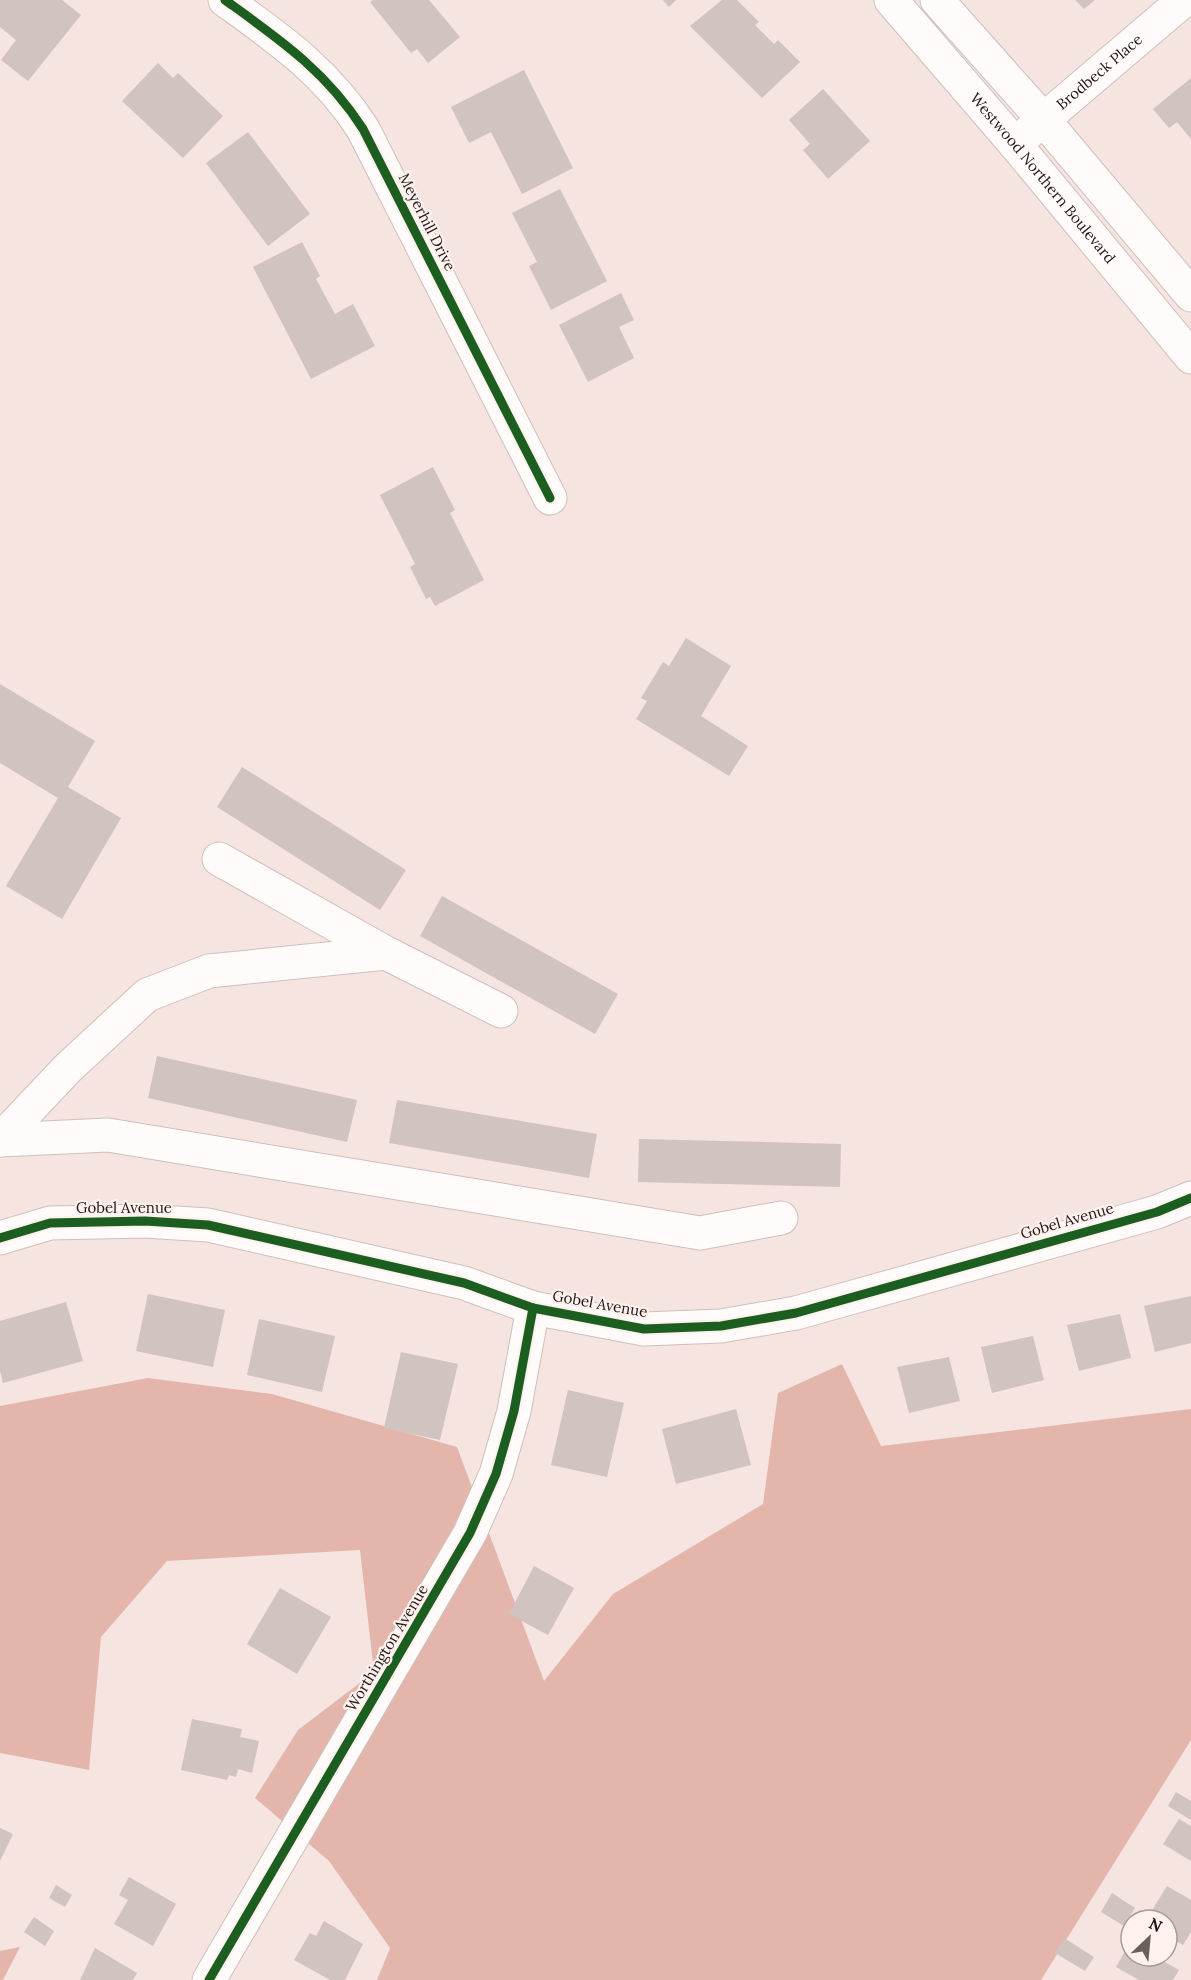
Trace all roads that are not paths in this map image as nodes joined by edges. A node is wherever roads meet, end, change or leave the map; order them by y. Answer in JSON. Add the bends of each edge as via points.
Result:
{"nodes":[{"id":1,"x":225,"y":0,"type":"edge"},
{"id":2,"x":891,"y":0,"type":"edge"},
{"id":3,"x":937,"y":0,"type":"edge"},
{"id":4,"x":1184,"y":0,"type":"edge"},
{"id":5,"x":1043,"y":120,"type":"junction"},
{"id":6,"x":1015,"y":144,"type":"junction"},
{"id":7,"x":1191,"y":295,"type":"edge"},
{"id":8,"x":1191,"y":357,"type":"edge"},
{"id":9,"x":550,"y":498,"type":"dead end"},
{"id":10,"x":219,"y":859,"type":"dead end"},
{"id":11,"x":386,"y":953,"type":"junction"},
{"id":12,"x":501,"y":1011,"type":"dead end"},
{"id":13,"x":0,"y":1140,"type":"edge"},
{"id":14,"x":1191,"y":1198,"type":"edge"},
{"id":15,"x":782,"y":1218,"type":"dead end"},
{"id":16,"x":0,"y":1238,"type":"edge"},
{"id":17,"x":533,"y":1308,"type":"junction"},
{"id":18,"x":209,"y":1980,"type":"edge"}],
"edges":[{"from":1,"to":9,"type":"street","name":"Meyerhill Drive","via":[[315,68],[363,129]]},
{"from":2,"to":6,"type":"street","name":"Westwood Northern Boulevard"},
{"from":3,"to":5,"type":"street"},
{"from":4,"to":5,"type":"street","name":"Brodbeck Place"},
{"from":5,"to":6,"type":"street","name":"Brodbeck Place"},
{"from":5,"to":7,"type":"street"},
{"from":6,"to":8,"type":"street","name":"Westwood Northern Boulevard"},
{"from":10,"to":11,"type":"street"},
{"from":11,"to":12,"type":"street"},
{"from":11,"to":13,"type":"street","via":[[209,971],[147,995],[68,1068]]},
{"from":13,"to":15,"type":"street","via":[[108,1135],[700,1233]]},
{"from":14,"to":17,"type":"street","name":"Gobel Avenue","via":[[1157,1212],[796,1313],[731,1324],[644,1329]]},
{"from":16,"to":17,"type":"street","name":"Gobel Avenue","via":[[50,1223],[145,1221],[208,1225],[464,1283]]},
{"from":17,"to":18,"type":"street","name":"Worthington Avenue","via":[[514,1411],[496,1474],[470,1533]]}]}
